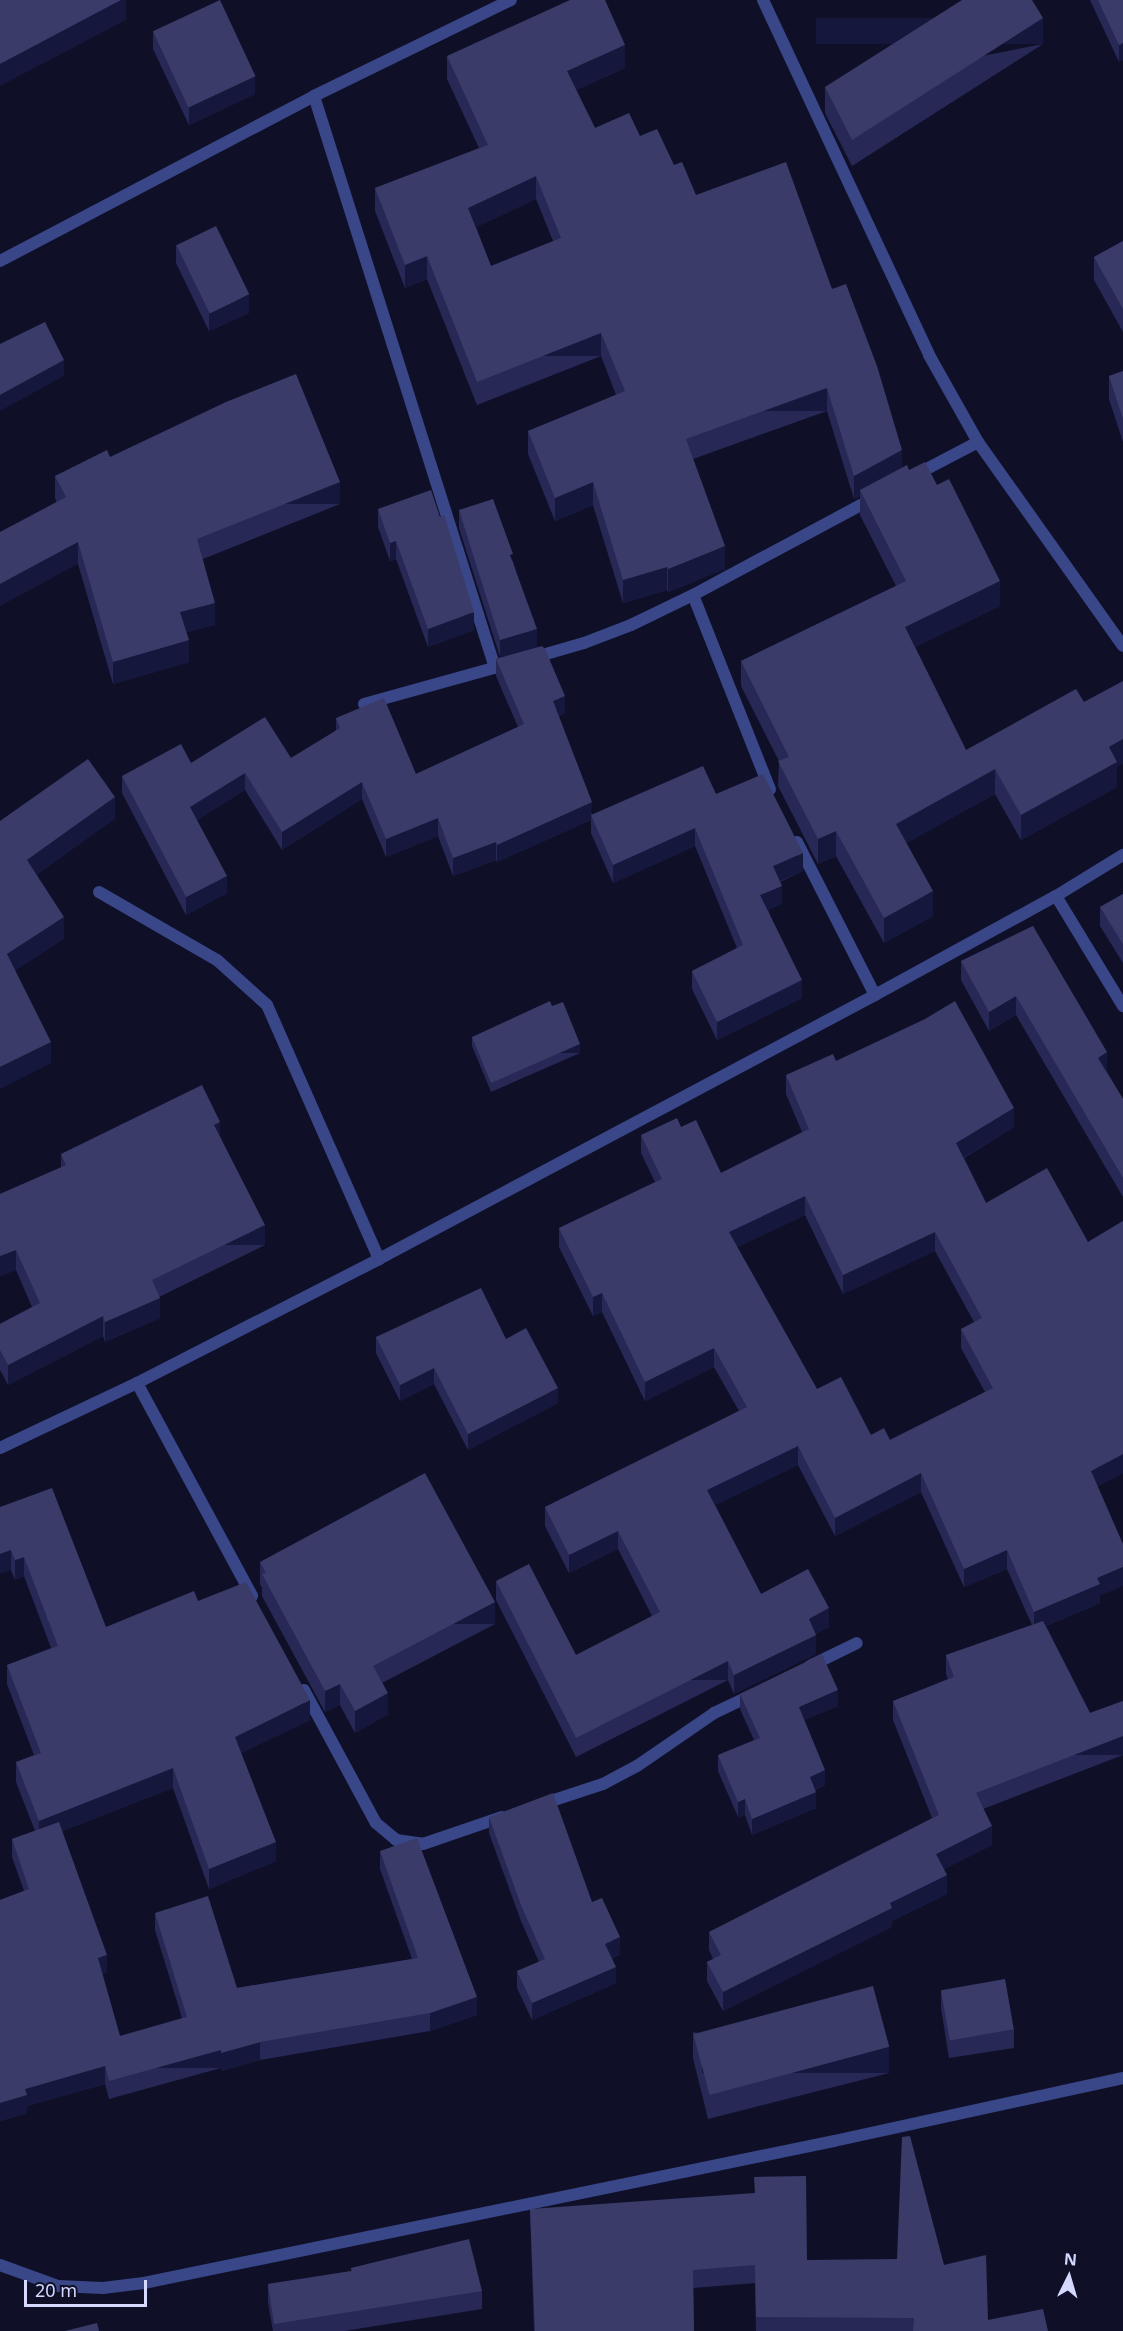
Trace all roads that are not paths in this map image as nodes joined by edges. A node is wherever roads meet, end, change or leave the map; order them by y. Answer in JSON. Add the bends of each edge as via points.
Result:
{"nodes":[{"id":1,"x":511,"y":0,"type":"edge"},
{"id":2,"x":763,"y":0,"type":"edge"},
{"id":3,"x":314,"y":96,"type":"junction"},
{"id":4,"x":0,"y":261,"type":"edge"},
{"id":5,"x":978,"y":442,"type":"junction"},
{"id":6,"x":904,"y":482,"type":"edge"},
{"id":7,"x":883,"y":493,"type":"edge"},
{"id":8,"x":693,"y":596,"type":"junction"},
{"id":9,"x":1123,"y":646,"type":"edge"},
{"id":10,"x":495,"y":668,"type":"junction"},
{"id":11,"x":364,"y":704,"type":"edge"},
{"id":12,"x":776,"y":801,"type":"edge"},
{"id":13,"x":792,"y":832,"type":"edge"},
{"id":14,"x":1123,"y":855,"type":"edge"},
{"id":15,"x":99,"y":892,"type":"dead end"},
{"id":16,"x":1056,"y":896,"type":"junction"},
{"id":17,"x":874,"y":995,"type":"junction"},
{"id":18,"x":1123,"y":1006,"type":"edge"},
{"id":19,"x":379,"y":1259,"type":"junction"},
{"id":20,"x":137,"y":1383,"type":"junction"},
{"id":21,"x":0,"y":1448,"type":"edge"},
{"id":22,"x":256,"y":1603,"type":"edge"},
{"id":23,"x":858,"y":1643,"type":"dead end"},
{"id":24,"x":796,"y":1673,"type":"edge"},
{"id":25,"x":296,"y":1677,"type":"edge"},
{"id":26,"x":765,"y":1688,"type":"edge"},
{"id":27,"x":1123,"y":2078,"type":"edge"},
{"id":28,"x":0,"y":2265,"type":"edge"}],
"edges":[{"from":1,"to":3,"type":"street"},
{"from":2,"to":5,"type":"street","via":[[929,355]]},
{"from":3,"to":4,"type":"street"},
{"from":3,"to":10,"type":"street"},
{"from":5,"to":6,"type":"street"},
{"from":5,"to":9,"type":"street"},
{"from":7,"to":8,"type":"street"},
{"from":8,"to":10,"type":"street","via":[[584,643]]},
{"from":8,"to":12,"type":"street"},
{"from":10,"to":11,"type":"street"},
{"from":13,"to":17,"type":"street"},
{"from":14,"to":16,"type":"street"},
{"from":15,"to":19,"type":"street","via":[[217,960],[267,1005]]},
{"from":16,"to":17,"type":"street"},
{"from":16,"to":18,"type":"street"},
{"from":17,"to":19,"type":"street"},
{"from":19,"to":20,"type":"street"},
{"from":20,"to":21,"type":"street"},
{"from":20,"to":22,"type":"street"},
{"from":23,"to":24,"type":"street"},
{"from":25,"to":26,"type":"street","via":[[376,1823],[396,1840],[423,1844],[603,1784],[637,1766],[714,1713]]},
{"from":27,"to":28,"type":"street","via":[[799,2149],[144,2283],[103,2288],[58,2286]]}]}
